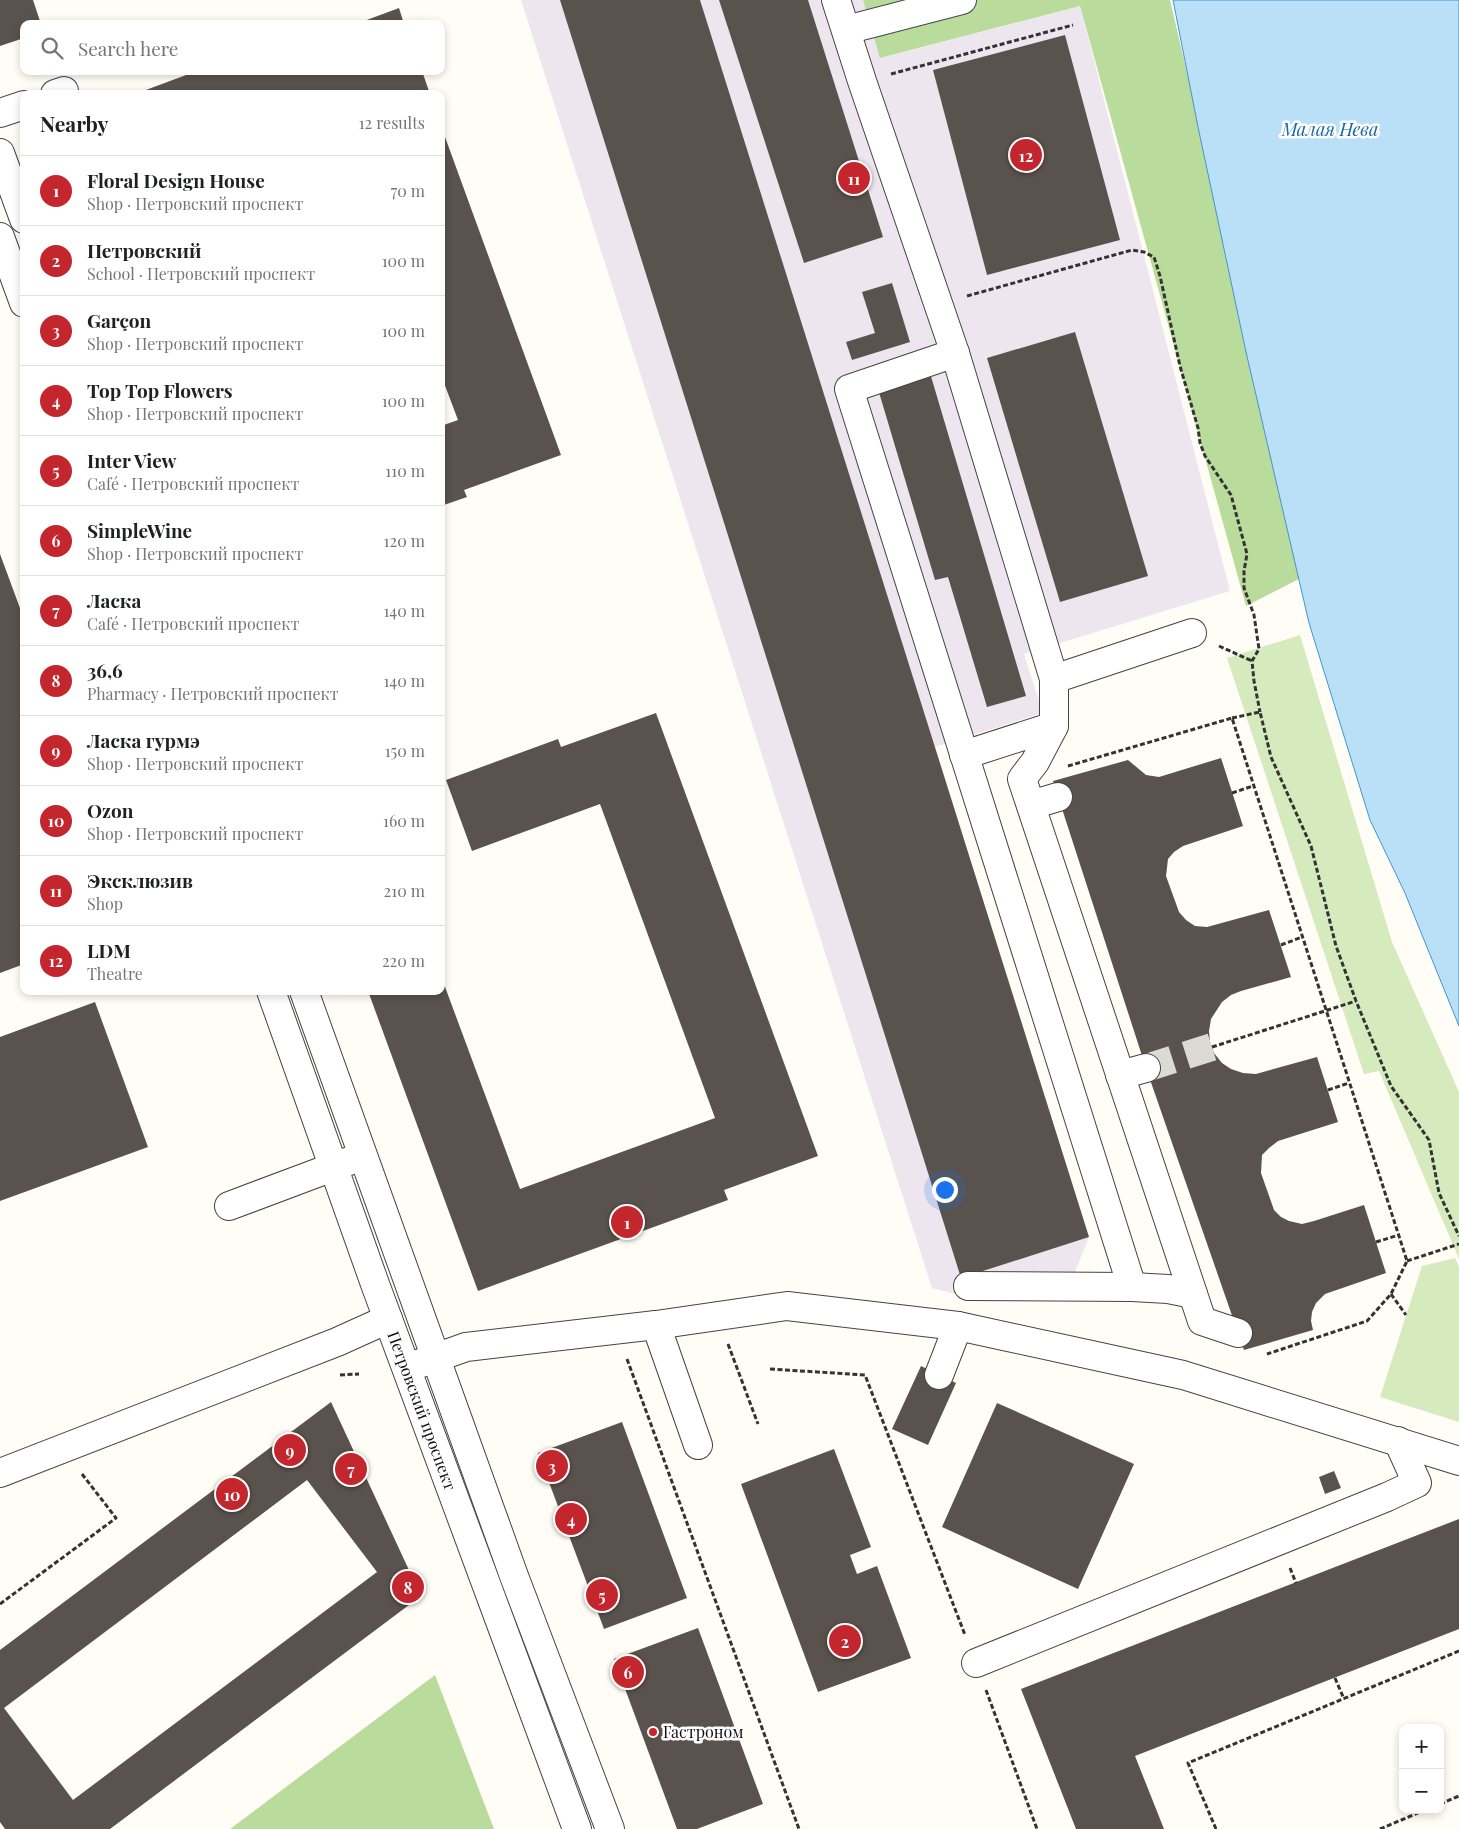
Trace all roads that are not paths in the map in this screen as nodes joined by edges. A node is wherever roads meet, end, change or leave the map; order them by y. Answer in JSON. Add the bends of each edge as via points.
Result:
{"nodes":[{"id":1,"x":836,"y":0,"type":"edge"},
{"id":2,"x":962,"y":0,"type":"edge"},
{"id":3,"x":846,"y":30,"type":"junction"},
{"id":4,"x":20,"y":106,"type":"edge"},
{"id":5,"x":0,"y":113,"type":"edge"},
{"id":6,"x":0,"y":153,"type":"edge"},
{"id":7,"x":20,"y":207,"type":"edge"},
{"id":8,"x":0,"y":237,"type":"edge"},
{"id":9,"x":20,"y":292,"type":"edge"},
{"id":10,"x":955,"y":353,"type":"junction"},
{"id":11,"x":1192,"y":633,"type":"road end"},
{"id":12,"x":1054,"y":679,"type":"junction"},
{"id":13,"x":1054,"y":726,"type":"junction"},
{"id":14,"x":964,"y":755,"type":"junction"},
{"id":15,"x":1058,"y":797,"type":"dead end"},
{"id":16,"x":1031,"y":805,"type":"junction"},
{"id":17,"x":272,"y":995,"type":"edge"},
{"id":18,"x":305,"y":995,"type":"edge"},
{"id":19,"x":363,"y":1156,"type":"junction"},
{"id":20,"x":333,"y":1167,"type":"junction"},
{"id":21,"x":229,"y":1206,"type":"dead end"},
{"id":22,"x":968,"y":1286,"type":"dead end"},
{"id":23,"x":1132,"y":1287,"type":"junction"},
{"id":24,"x":1193,"y":1294,"type":"junction"},
{"id":25,"x":388,"y":1320,"type":"junction"},
{"id":26,"x":656,"y":1325,"type":"junction"},
{"id":27,"x":958,"y":1326,"type":"junction"},
{"id":28,"x":1238,"y":1333,"type":"dead end"},
{"id":29,"x":436,"y":1358,"type":"junction"},
{"id":30,"x":407,"y":1368,"type":"junction"},
{"id":31,"x":939,"y":1375,"type":"dead end"},
{"id":32,"x":1398,"y":1441,"type":"junction"},
{"id":33,"x":698,"y":1446,"type":"dead end"},
{"id":34,"x":1459,"y":1461,"type":"edge"},
{"id":35,"x":0,"y":1473,"type":"edge"},
{"id":36,"x":514,"y":1576,"type":"junction"},
{"id":37,"x":486,"y":1586,"type":"junction"},
{"id":38,"x":976,"y":1662,"type":"road end"},
{"id":39,"x":577,"y":1829,"type":"edge"},
{"id":40,"x":610,"y":1829,"type":"edge"}],
"edges":[{"from":1,"to":3,"type":"street"},
{"from":2,"to":3,"type":"street"},
{"from":3,"to":10,"type":"street"},
{"from":4,"to":5,"type":"street"},
{"from":6,"to":7,"type":"street"},
{"from":8,"to":9,"type":"street"},
{"from":10,"to":12,"type":"street"},
{"from":10,"to":14,"type":"street","via":[[849,389]]},
{"from":11,"to":12,"type":"street"},
{"from":12,"to":13,"type":"street"},
{"from":13,"to":14,"type":"street"},
{"from":13,"to":16,"type":"street","via":[[1022,779]]},
{"from":14,"to":23,"type":"street"},
{"from":15,"to":16,"type":"street"},
{"from":16,"to":24,"type":"street","via":[[1133,1071]]},
{"from":17,"to":20,"type":"street","name":"Петровский проспект"},
{"from":18,"to":19,"type":"street","name":"Петровский проспект"},
{"from":19,"to":20,"type":"street"},
{"from":19,"to":29,"type":"street","name":"Петровский проспект"},
{"from":20,"to":21,"type":"street"},
{"from":20,"to":25,"type":"street","name":"Петровский проспект"},
{"from":22,"to":23,"type":"street"},
{"from":23,"to":24,"type":"street"},
{"from":24,"to":28,"type":"street","via":[[1202,1321]]},
{"from":25,"to":30,"type":"street","name":"Петровский проспект"},
{"from":25,"to":35,"type":"street"},
{"from":26,"to":27,"type":"street","via":[[787,1306]]},
{"from":26,"to":29,"type":"street","via":[[466,1347]]},
{"from":26,"to":33,"type":"street"},
{"from":27,"to":31,"type":"street"},
{"from":27,"to":32,"type":"street","via":[[1183,1375]]},
{"from":29,"to":30,"type":"street"},
{"from":29,"to":36,"type":"street","name":"Петровский проспект"},
{"from":30,"to":37,"type":"street","name":"Петровский проспект"},
{"from":32,"to":34,"type":"street"},
{"from":32,"to":38,"type":"street","via":[[1417,1483]]},
{"from":36,"to":37,"type":"street"},
{"from":36,"to":40,"type":"street","name":"Петровский проспект"},
{"from":37,"to":39,"type":"street","name":"Петровский проспект"}]}
